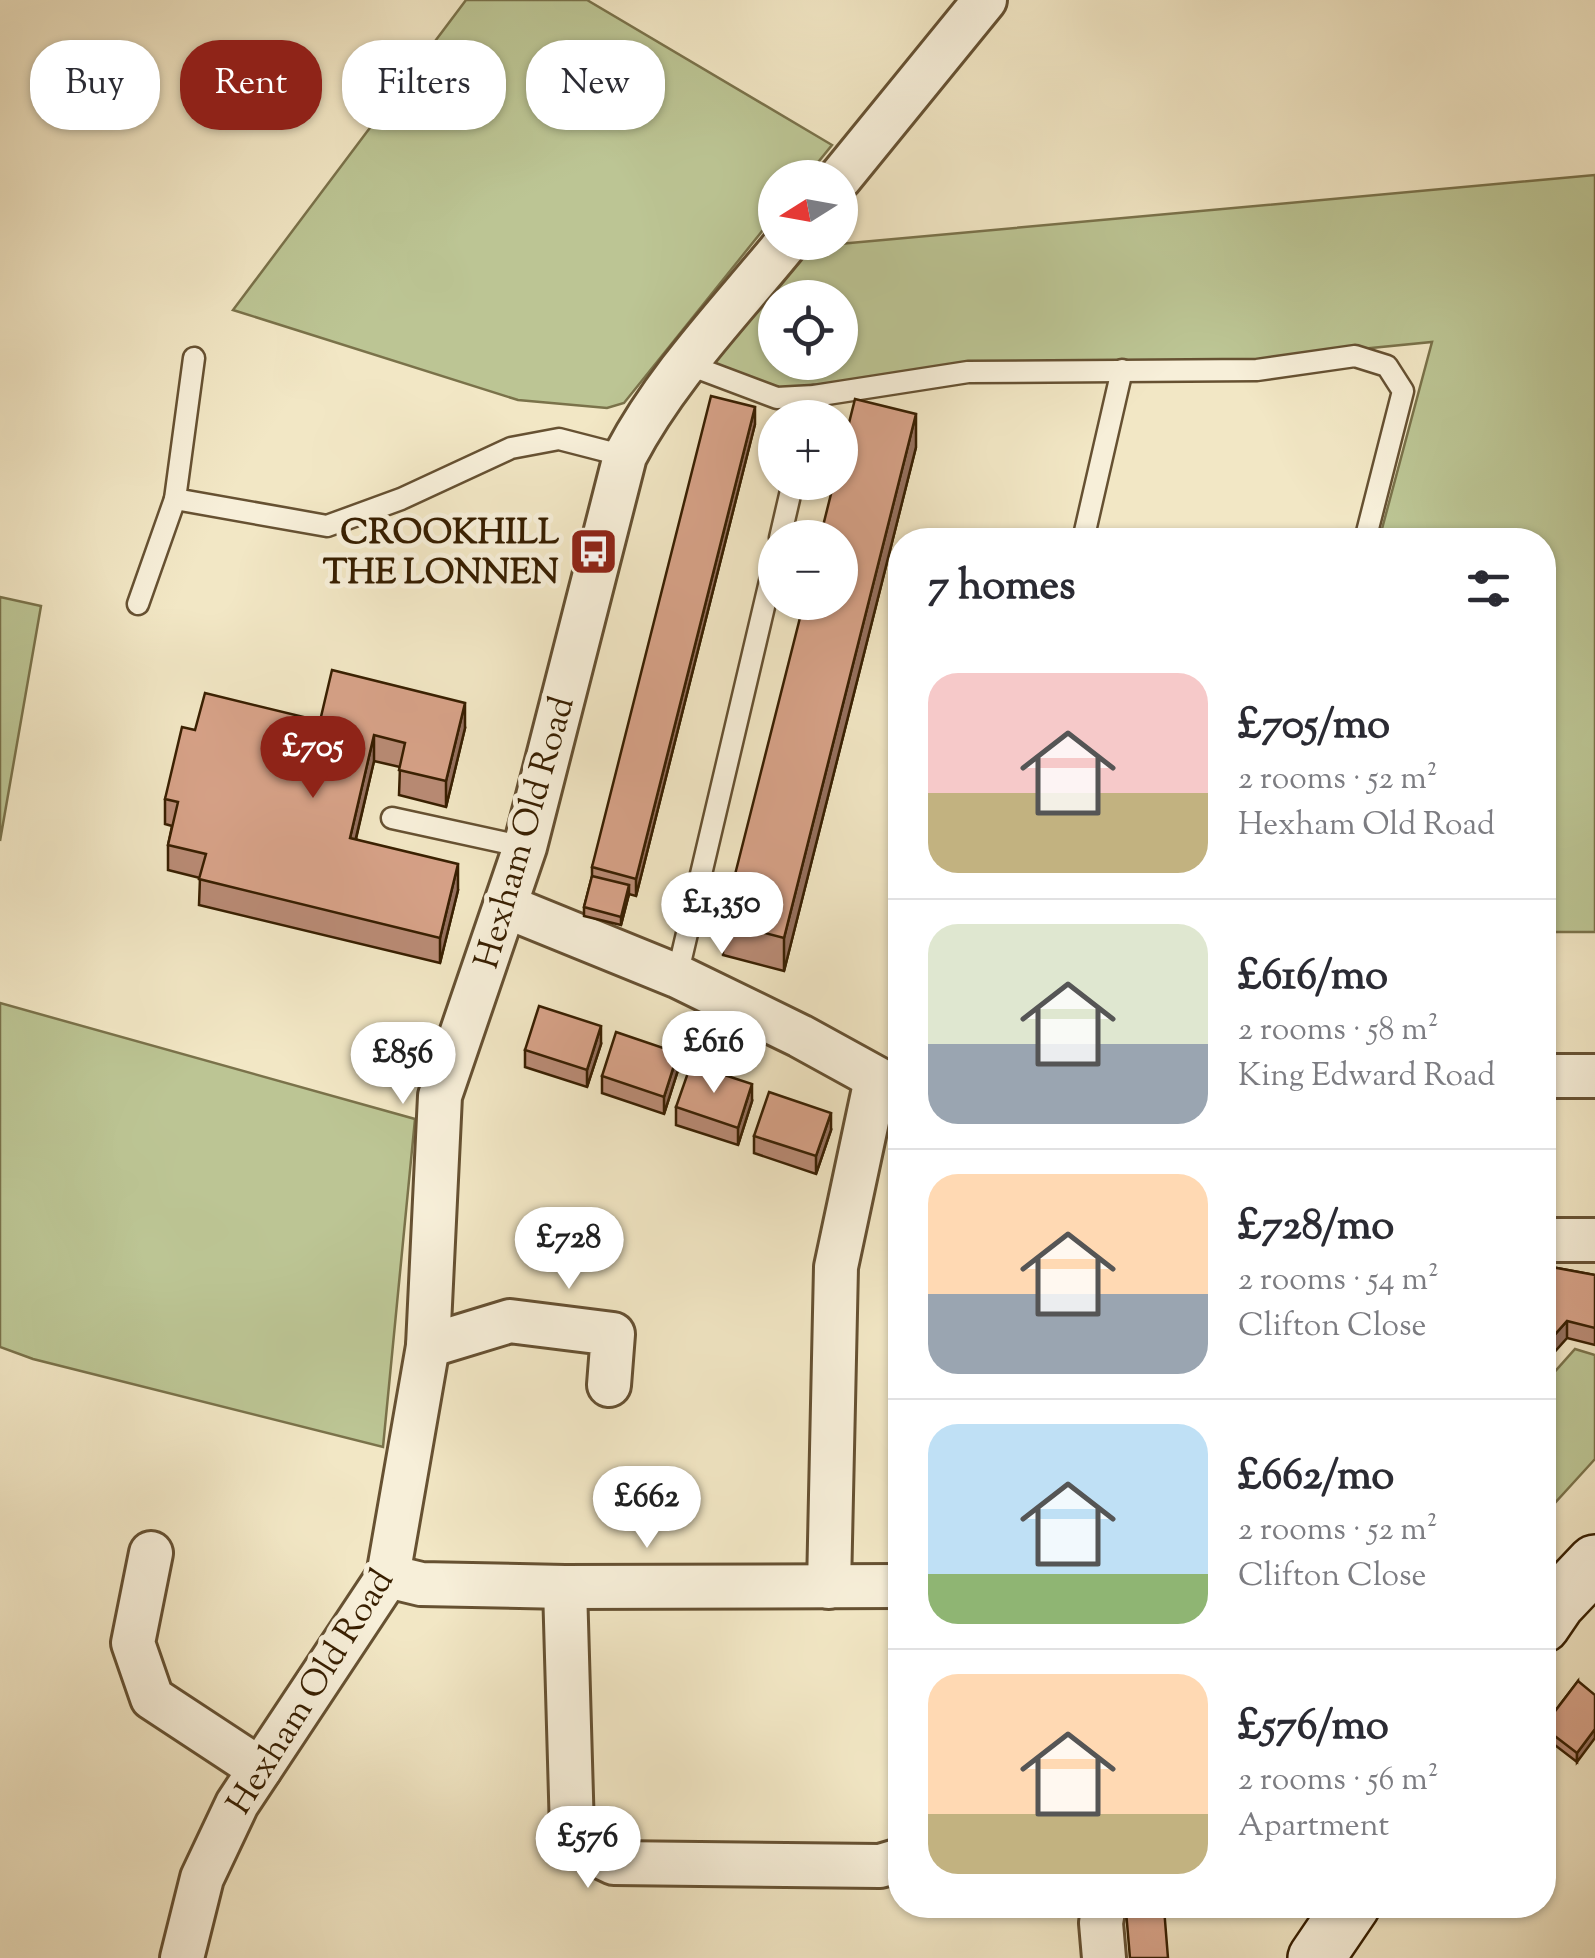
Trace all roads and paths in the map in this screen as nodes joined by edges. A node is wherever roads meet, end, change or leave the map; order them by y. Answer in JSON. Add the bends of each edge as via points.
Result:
{"nodes":[{"id":1,"x":985,"y":0,"type":"edge"},
{"id":2,"x":855,"y":160,"type":"edge"},
{"id":3,"x":772,"y":260,"type":"edge"},
{"id":4,"x":194,"y":358,"type":"dead end"},
{"id":5,"x":684,"y":363,"type":"junction"},
{"id":6,"x":1122,"y":370,"type":"junction"},
{"id":7,"x":784,"y":400,"type":"edge"},
{"id":8,"x":842,"y":400,"type":"edge"},
{"id":9,"x":625,"y":456,"type":"junction"},
{"id":10,"x":174,"y":499,"type":"junction"},
{"id":11,"x":1087,"y":528,"type":"edge"},
{"id":12,"x":1367,"y":528,"type":"edge"},
{"id":13,"x":138,"y":604,"type":"dead end"},
{"id":14,"x":761,"y":620,"type":"edge"},
{"id":15,"x":392,"y":818,"type":"dead end"},
{"id":16,"x":526,"y":848,"type":"junction"},
{"id":17,"x":505,"y":906,"type":"junction"},
{"id":18,"x":677,"y":976,"type":"junction"},
{"id":19,"x":1556,"y":1076,"type":"edge"},
{"id":20,"x":1595,"y":1076,"type":"edge"},
{"id":21,"x":888,"y":1085,"type":"edge"},
{"id":22,"x":1556,"y":1240,"type":"edge"},
{"id":23,"x":1595,"y":1240,"type":"edge"},
{"id":24,"x":428,"y":1346,"type":"junction"},
{"id":25,"x":609,"y":1385,"type":"dead end"},
{"id":26,"x":151,"y":1553,"type":"dead end"},
{"id":27,"x":1595,"y":1563,"type":"edge"},
{"id":28,"x":388,"y":1576,"type":"junction"},
{"id":29,"x":888,"y":1586,"type":"edge"},
{"id":30,"x":564,"y":1587,"type":"junction"},
{"id":31,"x":829,"y":1588,"type":"junction"},
{"id":32,"x":1556,"y":1604,"type":"edge"},
{"id":33,"x":260,"y":1769,"type":"junction"},
{"id":34,"x":888,"y":1864,"type":"edge"},
{"id":35,"x":1102,"y":1918,"type":"edge"},
{"id":36,"x":1343,"y":1918,"type":"edge"},
{"id":37,"x":182,"y":1958,"type":"edge"},
{"id":38,"x":1104,"y":1958,"type":"edge"},
{"id":39,"x":1316,"y":1958,"type":"edge"}],
"edges":[{"from":1,"to":2,"type":"street"},
{"from":3,"to":5,"type":"street","name":"Hexham Old Road"},
{"from":4,"to":10,"type":"lane"},
{"from":5,"to":7,"type":"lane"},
{"from":5,"to":9,"type":"street","name":"Hexham Old Road"},
{"from":6,"to":8,"type":"lane","via":[[968,372]]},
{"from":6,"to":11,"type":"lane"},
{"from":6,"to":12,"type":"lane","via":[[1257,370],[1356,356],[1387,366],[1403,391]]},
{"from":9,"to":10,"type":"lane","via":[[560,439],[512,448],[327,526]]},
{"from":9,"to":16,"type":"street","name":"Hexham Old Road"},
{"from":10,"to":13,"type":"lane"},
{"from":14,"to":18,"type":"lane"},
{"from":15,"to":16,"type":"lane"},
{"from":16,"to":17,"type":"street","name":"Hexham Old Road"},
{"from":17,"to":18,"type":"street"},
{"from":17,"to":24,"type":"street","name":"Hexham Old Road","via":[[440,1096]]},
{"from":18,"to":21,"type":"street"},
{"from":19,"to":20,"type":"street"},
{"from":21,"to":31,"type":"street","via":[[836,1267]]},
{"from":22,"to":23,"type":"street"},
{"from":24,"to":25,"type":"street","via":[[510,1320],[613,1334]]},
{"from":24,"to":28,"type":"street","name":"Hexham Old Road"},
{"from":26,"to":33,"type":"street","via":[[133,1643],[152,1698]]},
{"from":27,"to":32,"type":"street"},
{"from":28,"to":30,"type":"street","via":[[422,1584]]},
{"from":28,"to":33,"type":"street","name":"Hexham Old Road"},
{"from":29,"to":31,"type":"street"},
{"from":30,"to":31,"type":"street"},
{"from":30,"to":34,"type":"street","via":[[572,1832],[589,1851],[614,1864]]},
{"from":33,"to":37,"type":"street","name":"Hexham Old Road","via":[[202,1878]]},
{"from":35,"to":38,"type":"street"},
{"from":36,"to":39,"type":"street"}]}
